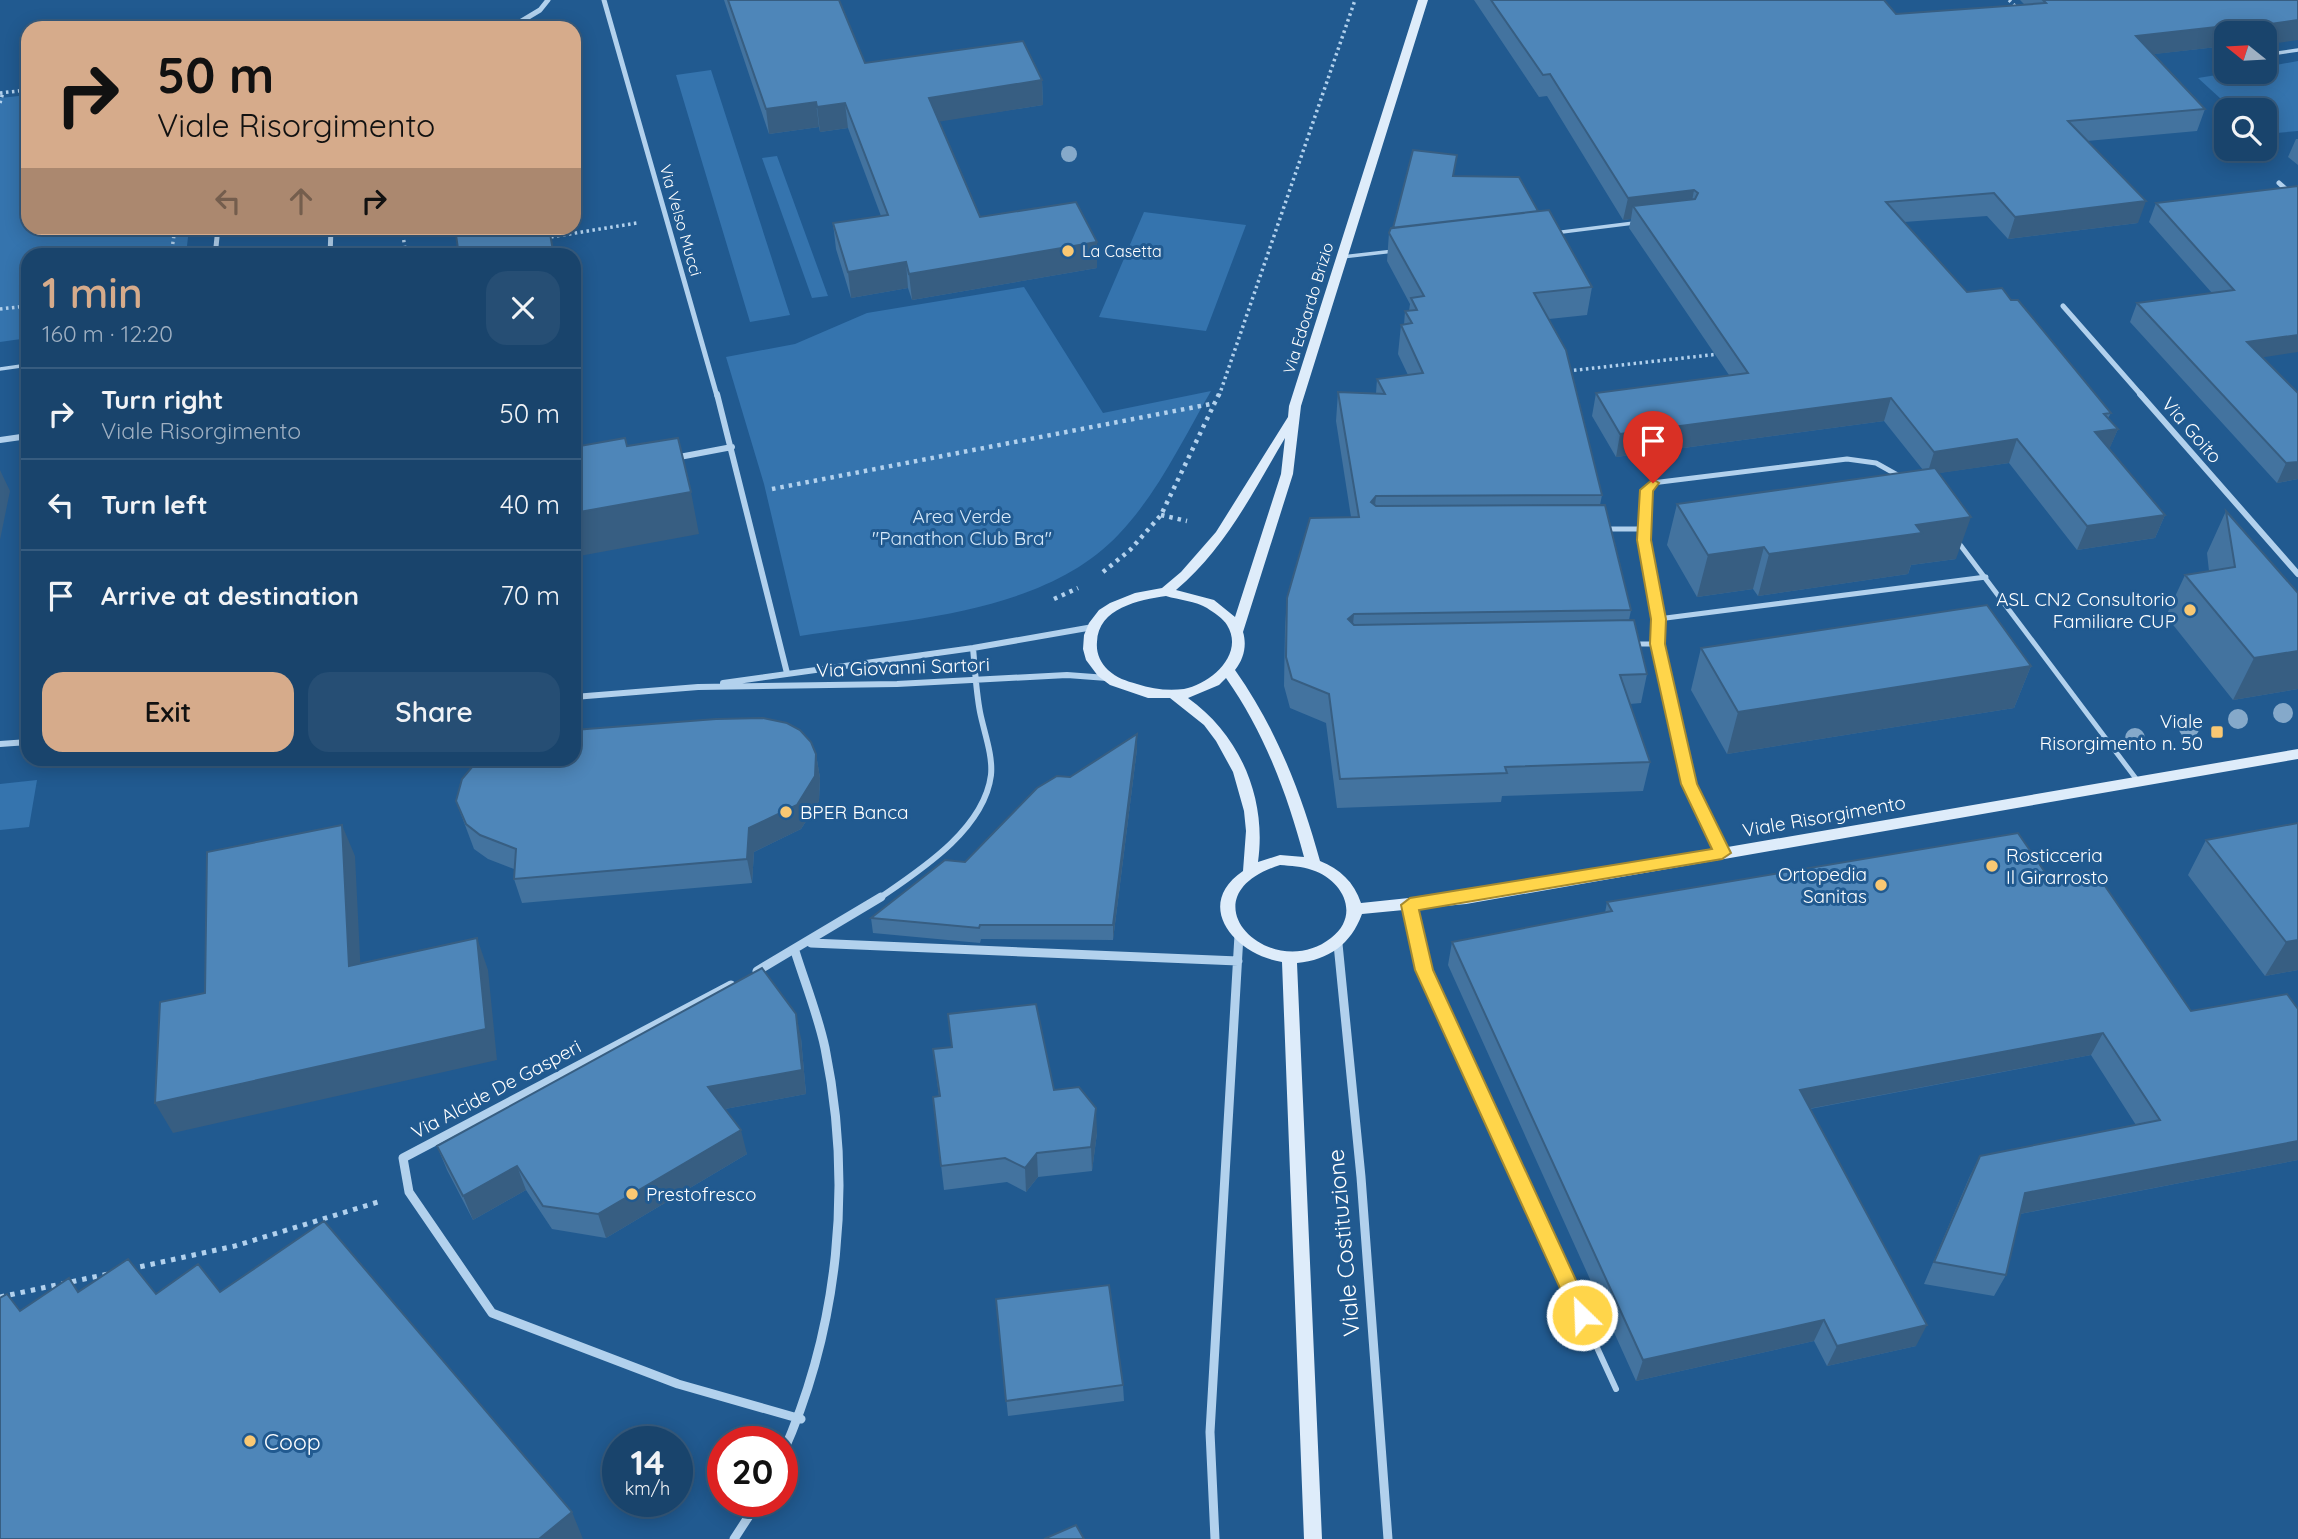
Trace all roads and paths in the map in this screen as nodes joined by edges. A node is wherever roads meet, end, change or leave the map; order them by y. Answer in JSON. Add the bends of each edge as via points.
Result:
{"nodes":[{"id":1,"x":548,"y":0,"type":"edge"},
{"id":2,"x":604,"y":0,"type":"edge"},
{"id":3,"x":1355,"y":0,"type":"edge"},
{"id":4,"x":1423,"y":0,"type":"edge"},
{"id":5,"x":2009,"y":0,"type":"edge"},
{"id":6,"x":2018,"y":9,"type":"edge"},
{"id":7,"x":522,"y":21,"type":"edge"},
{"id":8,"x":2298,"y":50,"type":"edge"},
{"id":9,"x":2277,"y":53,"type":"edge"},
{"id":10,"x":21,"y":91,"type":"edge"},
{"id":11,"x":1,"y":92,"type":"edge"},
{"id":12,"x":0,"y":103,"type":"edge"},
{"id":13,"x":2279,"y":183,"type":"dead end"},
{"id":14,"x":2298,"y":200,"type":"edge"},
{"id":15,"x":666,"y":218,"type":"junction"},
{"id":16,"x":1648,"y":222,"type":"edge"},
{"id":17,"x":581,"y":232,"type":"edge"},
{"id":18,"x":1551,"y":233,"type":"edge"},
{"id":19,"x":563,"y":235,"type":"edge"},
{"id":20,"x":551,"y":237,"type":"edge"},
{"id":21,"x":1398,"y":251,"type":"edge"},
{"id":22,"x":1342,"y":257,"type":"junction"},
{"id":23,"x":2063,"y":306,"type":"dead end"},
{"id":24,"x":21,"y":307,"type":"edge"},
{"id":25,"x":0,"y":309,"type":"edge"},
{"id":26,"x":1721,"y":354,"type":"edge"},
{"id":27,"x":21,"y":366,"type":"edge"},
{"id":28,"x":0,"y":369,"type":"edge"},
{"id":29,"x":1556,"y":372,"type":"edge"},
{"id":30,"x":1216,"y":403,"type":"junction"},
{"id":31,"x":1293,"y":416,"type":"junction"},
{"id":32,"x":21,"y":437,"type":"edge"},
{"id":33,"x":0,"y":440,"type":"edge"},
{"id":34,"x":732,"y":447,"type":"junction"},
{"id":35,"x":666,"y":460,"type":"edge"},
{"id":36,"x":1908,"y":483,"type":"edge"},
{"id":37,"x":743,"y":495,"type":"junction"},
{"id":38,"x":1590,"y":529,"type":"edge"},
{"id":39,"x":1644,"y":529,"type":"junction"},
{"id":40,"x":1952,"y":534,"type":"edge"},
{"id":41,"x":1102,"y":573,"type":"dead end"},
{"id":42,"x":2298,"y":574,"type":"edge"},
{"id":43,"x":1986,"y":577,"type":"junction"},
{"id":44,"x":1081,"y":586,"type":"dead end"},
{"id":45,"x":1166,"y":592,"type":"junction"},
{"id":46,"x":1046,"y":603,"type":"dead end"},
{"id":47,"x":1658,"y":619,"type":"junction"},
{"id":48,"x":1093,"y":627,"type":"junction"},
{"id":49,"x":1238,"y":629,"type":"junction"},
{"id":50,"x":1630,"y":644,"type":"edge"},
{"id":51,"x":1658,"y":644,"type":"junction"},
{"id":52,"x":973,"y":648,"type":"junction"},
{"id":53,"x":1229,"y":672,"type":"junction"},
{"id":54,"x":787,"y":673,"type":"junction"},
{"id":55,"x":1108,"y":678,"type":"junction"},
{"id":56,"x":975,"y":681,"type":"junction"},
{"id":57,"x":698,"y":687,"type":"junction"},
{"id":58,"x":1175,"y":695,"type":"junction"},
{"id":59,"x":581,"y":696,"type":"edge"},
{"id":60,"x":21,"y":742,"type":"edge"},
{"id":61,"x":0,"y":744,"type":"edge"},
{"id":62,"x":2298,"y":754,"type":"edge"},
{"id":63,"x":2137,"y":780,"type":"junction"},
{"id":64,"x":1722,"y":853,"type":"junction"},
{"id":65,"x":1313,"y":863,"type":"junction"},
{"id":66,"x":1251,"y":870,"type":"junction"},
{"id":67,"x":1410,"y":905,"type":"junction"},
{"id":68,"x":1356,"y":909,"type":"junction"},
{"id":69,"x":1239,"y":935,"type":"junction"},
{"id":70,"x":811,"y":943,"type":"junction"},
{"id":71,"x":1338,"y":944,"type":"junction"},
{"id":72,"x":795,"y":951,"type":"junction"},
{"id":73,"x":1289,"y":957,"type":"junction"},
{"id":74,"x":1238,"y":961,"type":"junction"},
{"id":75,"x":409,"y":1192,"type":"junction"},
{"id":76,"x":0,"y":1297,"type":"edge"},
{"id":77,"x":1616,"y":1389,"type":"dead end"},
{"id":78,"x":801,"y":1419,"type":"junction"},
{"id":79,"x":797,"y":1426,"type":"edge"},
{"id":80,"x":748,"y":1517,"type":"edge"},
{"id":81,"x":734,"y":1539,"type":"edge"},
{"id":82,"x":1215,"y":1539,"type":"edge"},
{"id":83,"x":1313,"y":1539,"type":"edge"},
{"id":84,"x":1388,"y":1539,"type":"edge"}],
"edges":[{"from":1,"to":7,"type":"street"},
{"from":2,"to":15,"type":"street","name":"Via Velso Mucci"},
{"from":3,"to":30,"type":"path"},
{"from":4,"to":22,"type":"main road","name":"Via Edoardo Brizio"},
{"from":5,"to":6,"type":"path"},
{"from":8,"to":9,"type":"lane"},
{"from":10,"to":11,"type":"path"},
{"from":11,"to":12,"type":"path"},
{"from":13,"to":14,"type":"street"},
{"from":15,"to":17,"type":"path"},
{"from":15,"to":34,"type":"street","name":"Via Velso Mucci"},
{"from":16,"to":18,"type":"lane"},
{"from":19,"to":20,"type":"path"},
{"from":21,"to":22,"type":"lane"},
{"from":22,"to":31,"type":"main road","name":"Via Edoardo Brizio"},
{"from":23,"to":42,"type":"street","name":"Via Goito"},
{"from":24,"to":25,"type":"path"},
{"from":26,"to":29,"type":"path"},
{"from":27,"to":28,"type":"lane"},
{"from":30,"to":37,"type":"path"},
{"from":30,"to":41,"type":"path","via":[[1161,515]]},
{"from":31,"to":45,"type":"main road","via":[[1223,530],[1189,575]]},
{"from":31,"to":49,"type":"main road","name":"Via Edoardo Brizio","via":[[1287,474]]},
{"from":32,"to":33,"type":"street"},
{"from":34,"to":35,"type":"street"},
{"from":34,"to":37,"type":"street","name":"Via Velso Mucci"},
{"from":36,"to":39,"type":"lane","via":[[1890,467],[1847,459],[1653,483],[1647,490]]},
{"from":37,"to":54,"type":"street","name":"Via Velso Mucci"},
{"from":38,"to":39,"type":"lane"},
{"from":39,"to":47,"type":"lane"},
{"from":40,"to":43,"type":"lane"},
{"from":43,"to":47,"type":"lane"},
{"from":43,"to":63,"type":"lane"},
{"from":44,"to":46,"type":"path"},
{"from":45,"to":48,"type":"main road","via":[[1121,601]]},
{"from":45,"to":49,"type":"main road","via":[[1210,602]]},
{"from":47,"to":51,"type":"lane"},
{"from":48,"to":52,"type":"street","name":"Via Giovanni Sartori"},
{"from":48,"to":55,"type":"main road","via":[[1091,654]]},
{"from":49,"to":53,"type":"main road","via":[[1238,659]]},
{"from":50,"to":51,"type":"lane"},
{"from":51,"to":64,"type":"lane","via":[[1689,784]]},
{"from":52,"to":54,"type":"street","name":"Via Giovanni Sartori"},
{"from":52,"to":56,"type":"street","name":"Via Alcide De Gasperi"},
{"from":53,"to":58,"type":"main road","via":[[1196,691]]},
{"from":53,"to":65,"type":"main road","via":[[1251,701],[1273,746]]},
{"from":54,"to":57,"type":"street","name":"Via Giovanni Sartori"},
{"from":55,"to":56,"type":"street","name":"Via Giovanni Sartori","via":[[1067,675]]},
{"from":55,"to":58,"type":"main road","via":[[1150,694]]},
{"from":56,"to":57,"type":"street","name":"Via Giovanni Sartori"},
{"from":56,"to":70,"type":"street","name":"Via Alcide De Gasperi","via":[[991,775],[987,800],[970,825],[903,880]]},
{"from":57,"to":59,"type":"street","name":"Via Giovanni Sartori"},
{"from":58,"to":66,"type":"main road","via":[[1209,722],[1232,754],[1252,811],[1255,849]]},
{"from":60,"to":61,"type":"street"},
{"from":62,"to":63,"type":"main road","name":"Viale Risorgimento"},
{"from":63,"to":64,"type":"main road","name":"Viale Risorgimento"},
{"from":64,"to":67,"type":"main road","name":"Viale Risorgimento"},
{"from":65,"to":66,"type":"main road","via":[[1280,860]]},
{"from":65,"to":68,"type":"main road","via":[[1343,881]]},
{"from":66,"to":69,"type":"main road","via":[[1238,880],[1228,907]]},
{"from":67,"to":68,"type":"main road","name":"Viale Risorgimento"},
{"from":67,"to":77,"type":"lane","via":[[1424,970]]},
{"from":68,"to":71,"type":"main road","via":[[1348,934]]},
{"from":69,"to":73,"type":"main road","via":[[1270,954]]},
{"from":69,"to":74,"type":"street"},
{"from":70,"to":72,"type":"street","name":"Via Alcide De Gasperi"},
{"from":70,"to":74,"type":"street"},
{"from":71,"to":73,"type":"main road","via":[[1307,957]]},
{"from":71,"to":84,"type":"street","name":"Viale Costituzione"},
{"from":72,"to":75,"type":"street","name":"Via Alcide De Gasperi","via":[[403,1158]]},
{"from":72,"to":78,"type":"street","via":[[827,1056],[839,1183],[829,1325]]},
{"from":73,"to":83,"type":"main road","name":"Viale Costituzione"},
{"from":74,"to":82,"type":"street","via":[[1210,1432]]},
{"from":75,"to":76,"type":"path","via":[[235,1246]]},
{"from":75,"to":78,"type":"street","name":"Via Alcide De Gasperi","via":[[492,1313],[678,1384]]},
{"from":78,"to":79,"type":"street"},
{"from":80,"to":81,"type":"street"}]}
